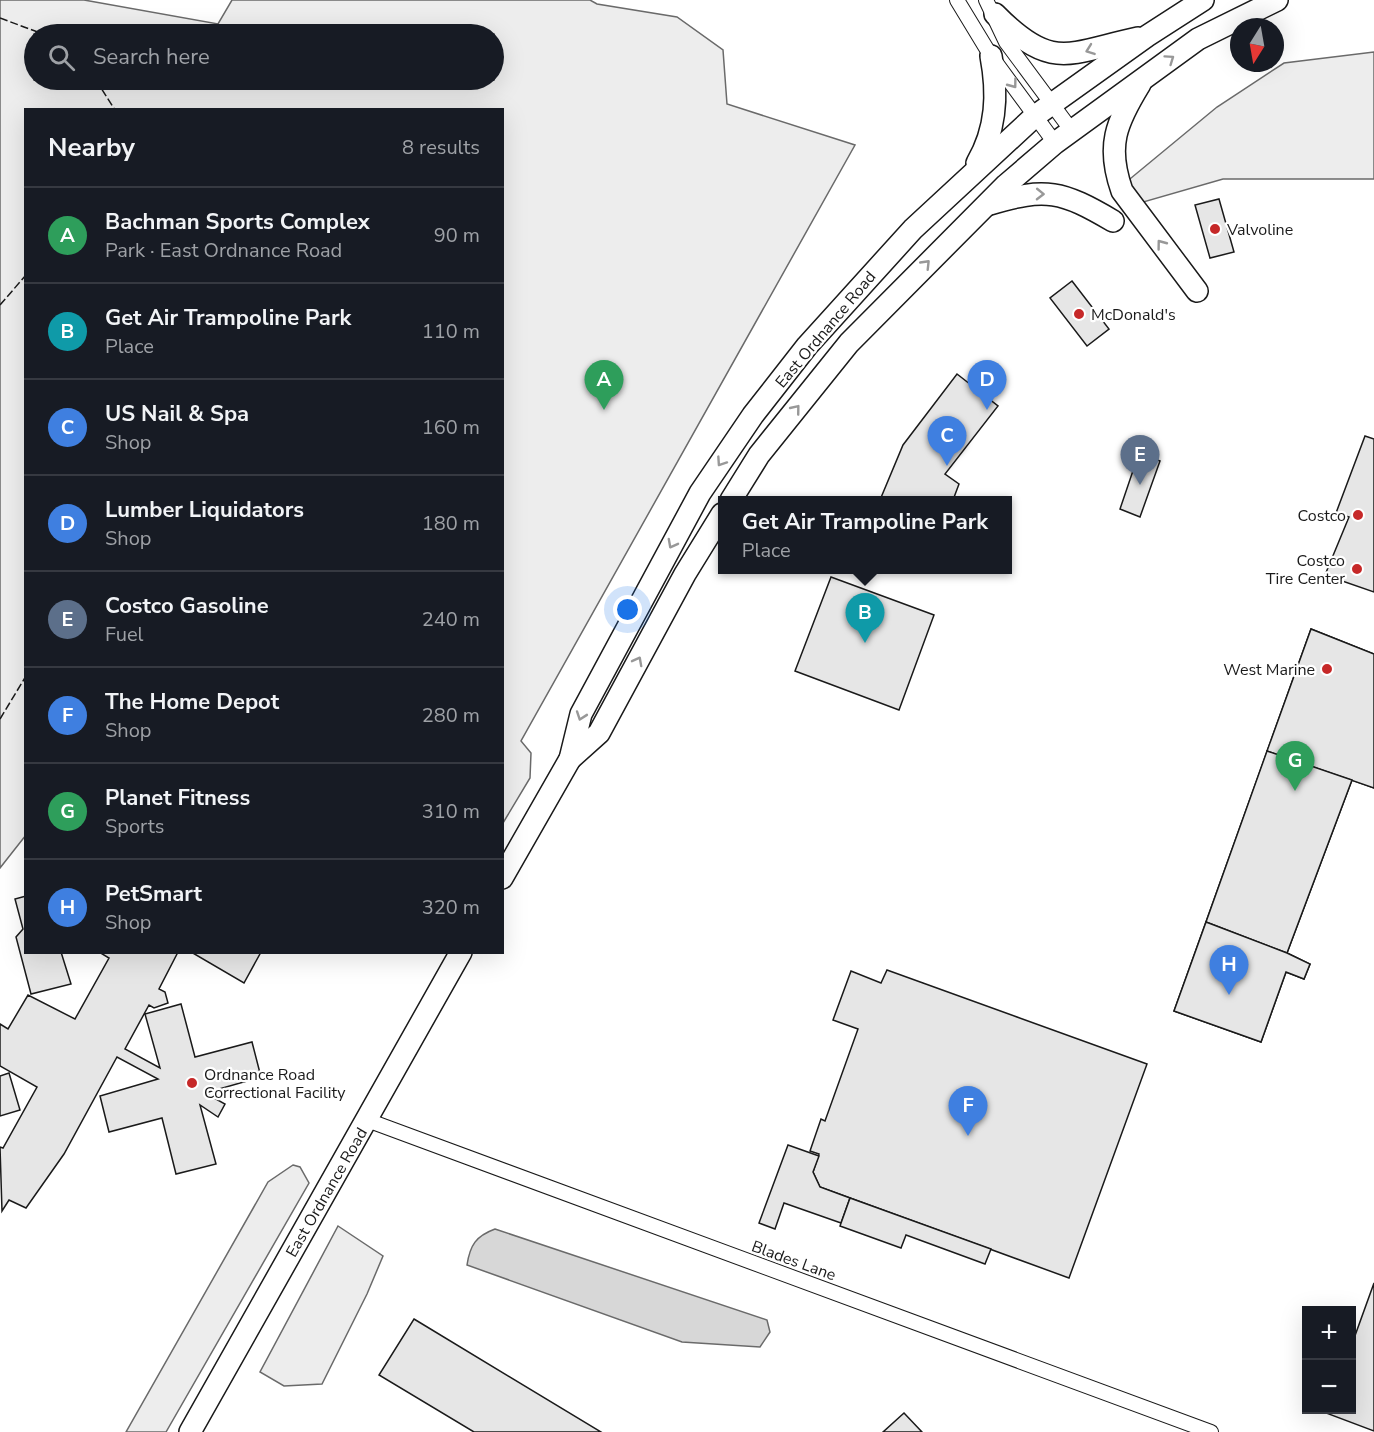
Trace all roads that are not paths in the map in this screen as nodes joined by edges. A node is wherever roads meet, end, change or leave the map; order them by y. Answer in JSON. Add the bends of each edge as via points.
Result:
{"nodes":[{"id":1,"x":957,"y":0,"type":"edge"},
{"id":2,"x":1203,"y":0,"type":"edge"},
{"id":3,"x":1277,"y":0,"type":"edge"},
{"id":4,"x":991,"y":7,"type":"edge"},
{"id":5,"x":1147,"y":36,"type":"junction"},
{"id":6,"x":991,"y":56,"type":"junction"},
{"id":7,"x":1145,"y":76,"type":"junction"},
{"id":8,"x":1044,"y":110,"type":"junction"},
{"id":9,"x":1064,"y":137,"type":"junction"},
{"id":10,"x":970,"y":174,"type":"junction"},
{"id":11,"x":983,"y":206,"type":"junction"},
{"id":12,"x":1113,"y":221,"type":"dead end"},
{"id":13,"x":1197,"y":291,"type":"dead end"},
{"id":14,"x":734,"y":496,"type":"edge"},
{"id":15,"x":718,"y":522,"type":"edge"},
{"id":16,"x":570,"y":759,"type":"junction"},
{"id":17,"x":504,"y":874,"type":"edge"},
{"id":18,"x":460,"y":954,"type":"edge"},
{"id":19,"x":367,"y":1120,"type":"junction"},
{"id":20,"x":190,"y":1432,"type":"edge"},
{"id":21,"x":1210,"y":1432,"type":"edge"}],
"edges":[{"from":1,"to":6,"type":"street"},
{"from":2,"to":5,"type":"main road","name":"East Ordnance Road"},
{"from":7,"to":3,"type":"main road","name":"East Ordnance Road","one_way":true,"via":[[1198,39]]},
{"from":5,"to":4,"type":"main road","one_way":true,"via":[[1061,55],[1020,37]]},
{"from":4,"to":8,"type":"street"},
{"from":5,"to":8,"type":"main road","name":"East Ordnance Road"},
{"from":6,"to":8,"type":"street","one_way":true},
{"from":6,"to":10,"type":"main road","via":[[997,86],[990,137]]},
{"from":7,"to":9,"type":"main road","name":"East Ordnance Road"},
{"from":13,"to":7,"type":"main road","one_way":true,"via":[[1122,191],[1116,176],[1112,157],[1118,123]]},
{"from":8,"to":9,"type":"street"},
{"from":8,"to":9,"type":"street"},
{"from":8,"to":10,"type":"main road","name":"East Ordnance Road"},
{"from":9,"to":11,"type":"main road","name":"East Ordnance Road"},
{"from":10,"to":16,"type":"main road","name":"East Ordnance Road","one_way":true,"via":[[854,291],[807,346],[700,493],[586,703]]},
{"from":11,"to":12,"type":"main road","one_way":true,"via":[[1044,193],[1081,202]]},
{"from":14,"to":11,"type":"main road","name":"East Ordnance Road","one_way":true,"via":[[759,455],[849,343]]},
{"from":16,"to":15,"type":"main road","name":"East Ordnance Road","one_way":true,"via":[[599,733],[685,574]]},
{"from":16,"to":17,"type":"main road","name":"East Ordnance Road"},
{"from":18,"to":19,"type":"main road","name":"East Ordnance Road"},
{"from":19,"to":20,"type":"main road","name":"East Ordnance Road"},
{"from":19,"to":21,"type":"street","name":"Blades Lane"}]}
